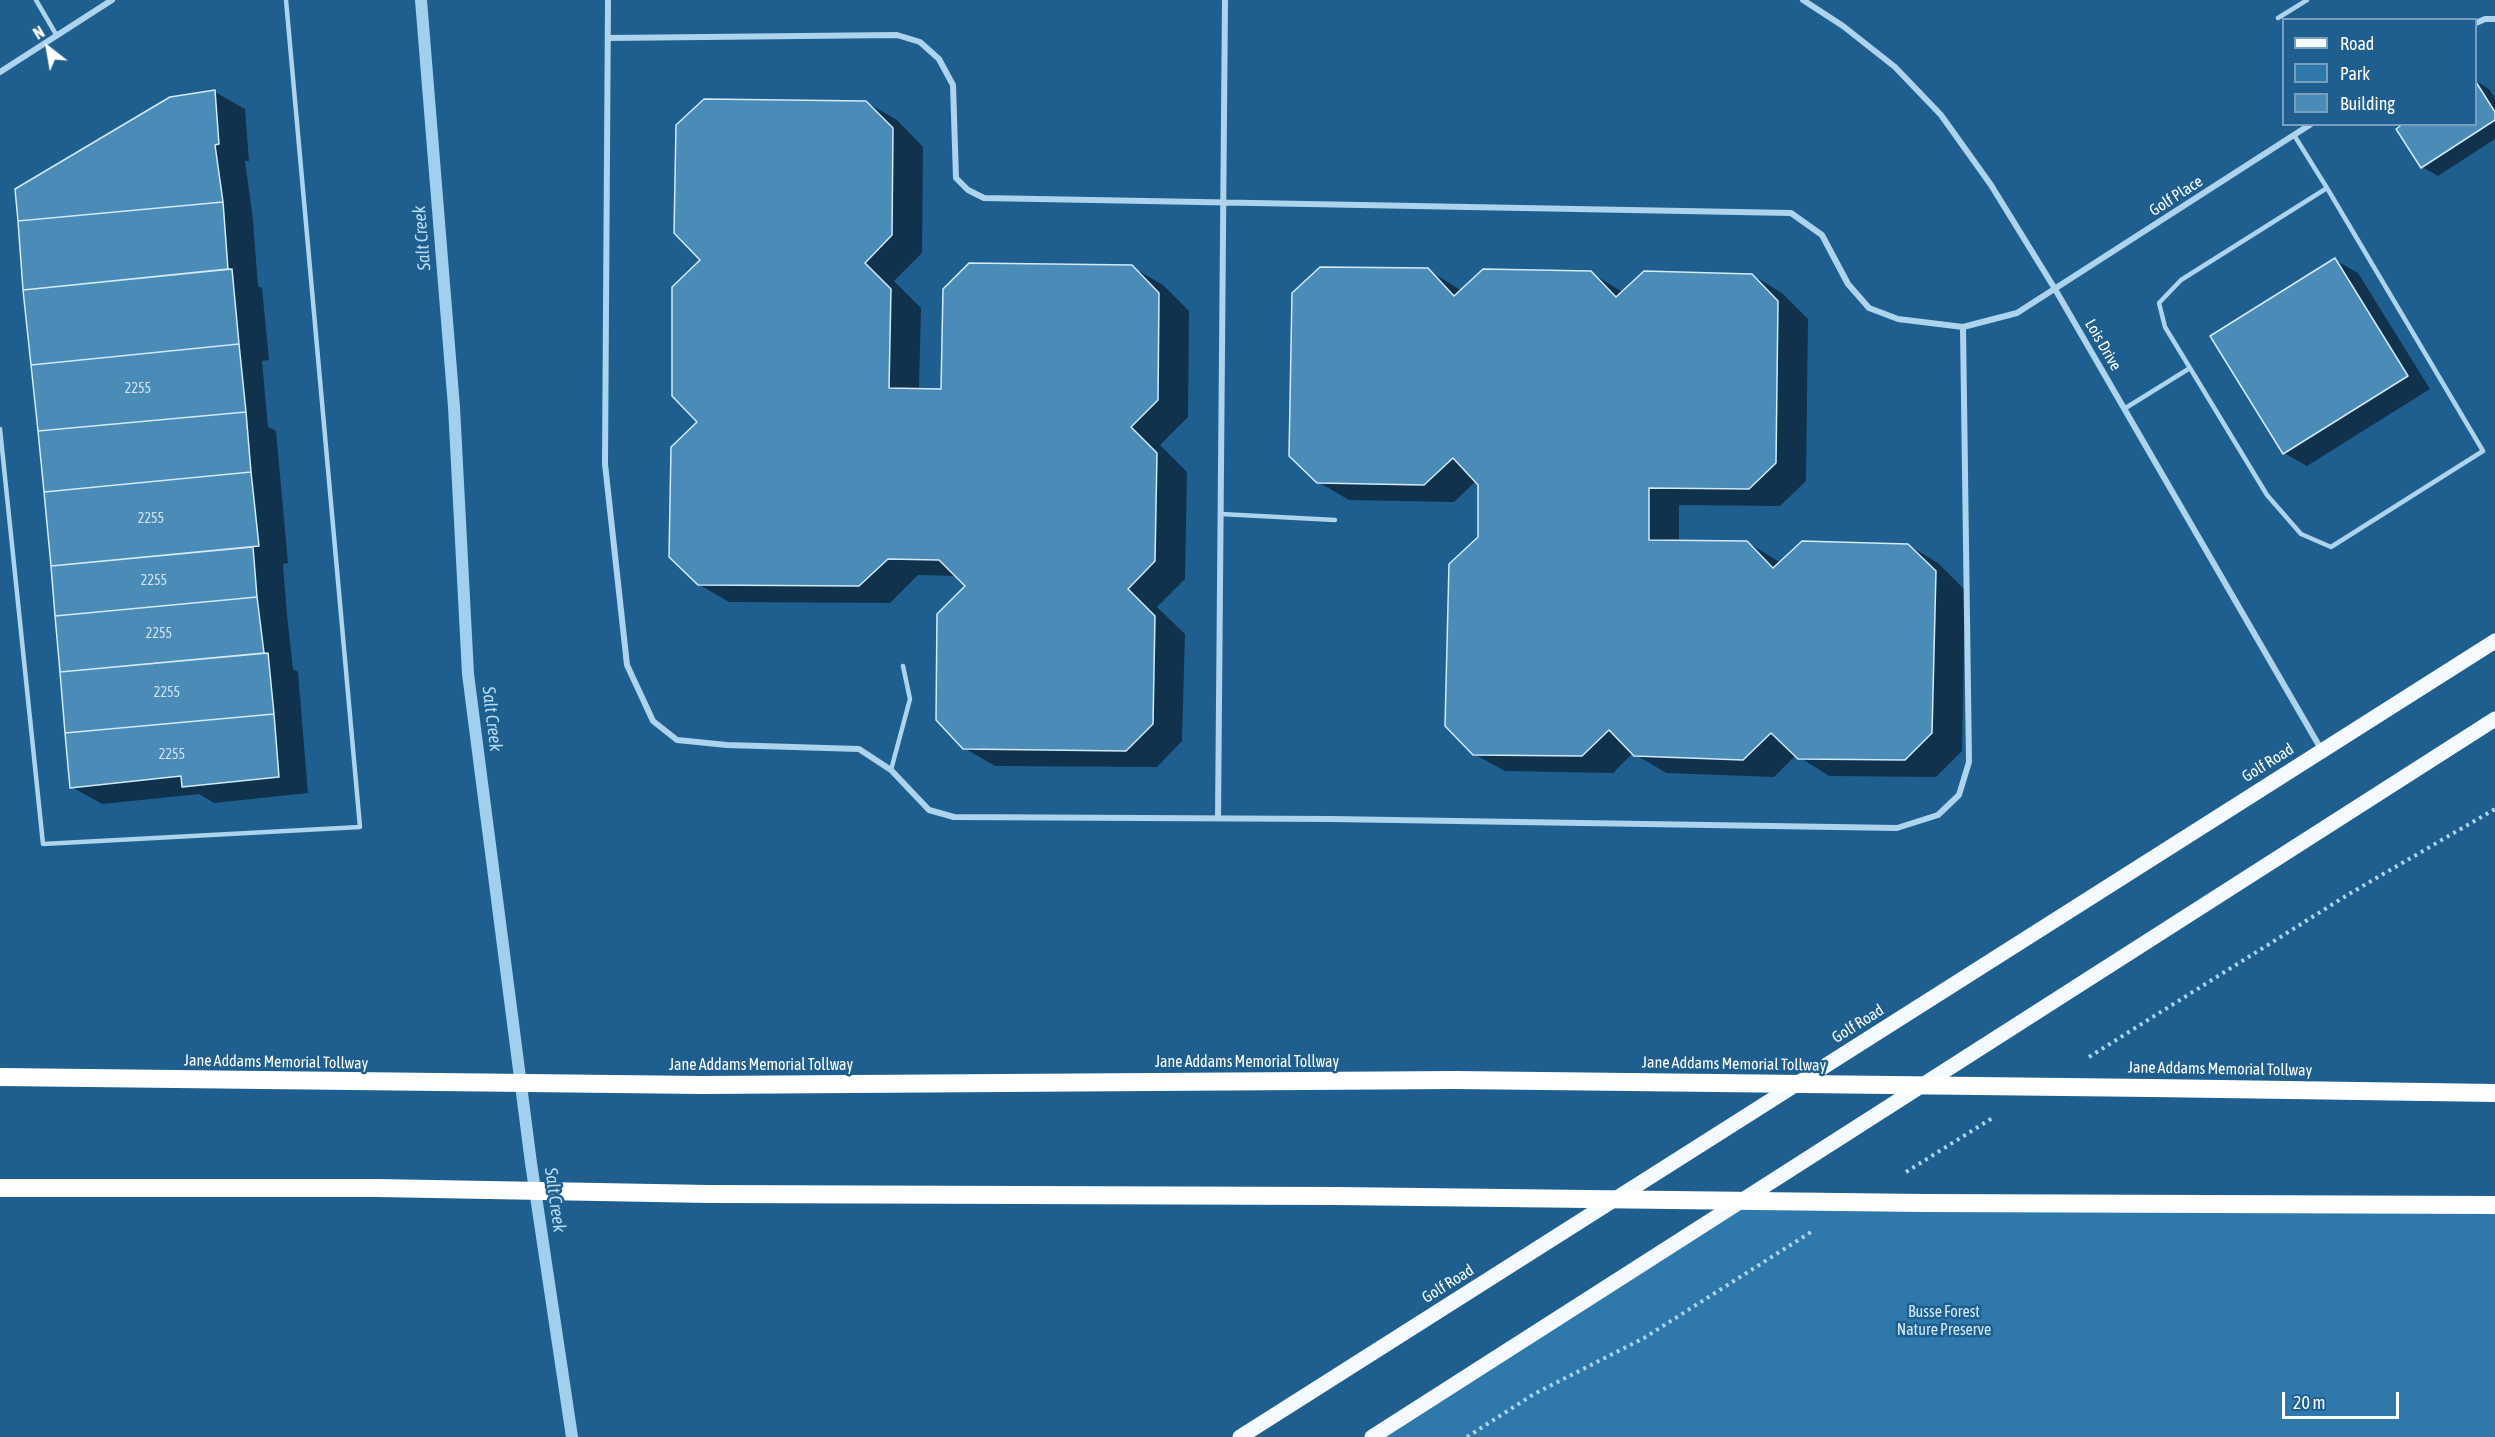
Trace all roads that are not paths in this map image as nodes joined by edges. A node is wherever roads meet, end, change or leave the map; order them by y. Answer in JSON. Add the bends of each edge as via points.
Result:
{"nodes":[{"id":1,"x":36,"y":0,"type":"edge"},
{"id":2,"x":112,"y":0,"type":"edge"},
{"id":3,"x":286,"y":0,"type":"edge"},
{"id":4,"x":608,"y":0,"type":"edge"},
{"id":5,"x":1225,"y":0,"type":"edge"},
{"id":6,"x":1803,"y":0,"type":"edge"},
{"id":7,"x":2307,"y":0,"type":"edge"},
{"id":8,"x":2278,"y":18,"type":"dead end"},
{"id":9,"x":2495,"y":19,"type":"edge"},
{"id":10,"x":2477,"y":22,"type":"edge"},
{"id":11,"x":57,"y":36,"type":"junction"},
{"id":12,"x":608,"y":38,"type":"junction"},
{"id":13,"x":0,"y":72,"type":"edge"},
{"id":14,"x":2308,"y":126,"type":"edge"},
{"id":15,"x":2294,"y":135,"type":"junction"},
{"id":16,"x":2327,"y":188,"type":"junction"},
{"id":17,"x":1223,"y":202,"type":"junction"},
{"id":18,"x":2055,"y":289,"type":"junction"},
{"id":19,"x":1964,"y":327,"type":"junction"},
{"id":20,"x":2190,"y":368,"type":"junction"},
{"id":21,"x":2124,"y":409,"type":"junction"},
{"id":22,"x":0,"y":429,"type":"edge"},
{"id":23,"x":1221,"y":514,"type":"junction"},
{"id":24,"x":1335,"y":520,"type":"dead end"},
{"id":25,"x":2495,"y":640,"type":"edge"},
{"id":26,"x":903,"y":666,"type":"dead end"},
{"id":27,"x":2495,"y":719,"type":"edge"},
{"id":28,"x":2322,"y":750,"type":"junction"},
{"id":29,"x":891,"y":770,"type":"junction"},
{"id":30,"x":1218,"y":818,"type":"junction"},
{"id":31,"x":0,"y":1077,"type":"edge"},
{"id":32,"x":2495,"y":1093,"type":"edge"},
{"id":33,"x":0,"y":1188,"type":"edge"},
{"id":34,"x":2495,"y":1205,"type":"edge"},
{"id":35,"x":1240,"y":1437,"type":"edge"},
{"id":36,"x":1372,"y":1437,"type":"edge"}],
"edges":[{"from":1,"to":11,"type":"lane"},
{"from":2,"to":11,"type":"street"},
{"from":3,"to":22,"type":"lane","via":[[360,827],[43,844]]},
{"from":4,"to":12,"type":"street"},
{"from":5,"to":17,"type":"street"},
{"from":6,"to":18,"type":"street","name":"Lois Drive","via":[[1895,67],[1941,115],[1991,185]]},
{"from":7,"to":8,"type":"lane"},
{"from":9,"to":10,"type":"street"},
{"from":11,"to":13,"type":"street"},
{"from":12,"to":17,"type":"street","via":[[897,35],[920,42],[939,59],[953,85],[956,178],[968,190],[984,198]]},
{"from":12,"to":29,"type":"street","via":[[605,464],[627,665],[653,721],[677,740],[859,749]]},
{"from":14,"to":15,"type":"street","name":"Golf Place"},
{"from":15,"to":16,"type":"lane"},
{"from":15,"to":18,"type":"street","name":"Golf Place"},
{"from":16,"to":20,"type":"lane","via":[[2181,280],[2159,303],[2165,327]]},
{"from":16,"to":20,"type":"lane","via":[[2483,451],[2331,547],[2301,534],[2267,495]]},
{"from":17,"to":19,"type":"street","via":[[1791,213],[1822,235],[1848,284],[1869,309],[1898,319]]},
{"from":17,"to":23,"type":"street"},
{"from":18,"to":19,"type":"street","name":"Golf Place","via":[[2017,313]]},
{"from":18,"to":21,"type":"street","name":"Lois Drive"},
{"from":19,"to":30,"type":"street","via":[[1970,762],[1959,795],[1938,815],[1897,828]]},
{"from":20,"to":21,"type":"lane"},
{"from":21,"to":28,"type":"street","name":"Lois Drive"},
{"from":23,"to":24,"type":"lane"},
{"from":23,"to":30,"type":"street"},
{"from":25,"to":28,"type":"main road","name":"Golf Road"},
{"from":26,"to":29,"type":"lane","via":[[910,699]]},
{"from":27,"to":36,"type":"main road"},
{"from":28,"to":35,"type":"main road","name":"Golf Road"},
{"from":29,"to":30,"type":"street","via":[[929,810],[954,817]]},
{"from":31,"to":32,"type":"highway","name":"Jane Addams Memorial Tollway","bridge":true,"via":[[702,1085],[1455,1080]]},
{"from":33,"to":34,"type":"highway","bridge":true}]}
